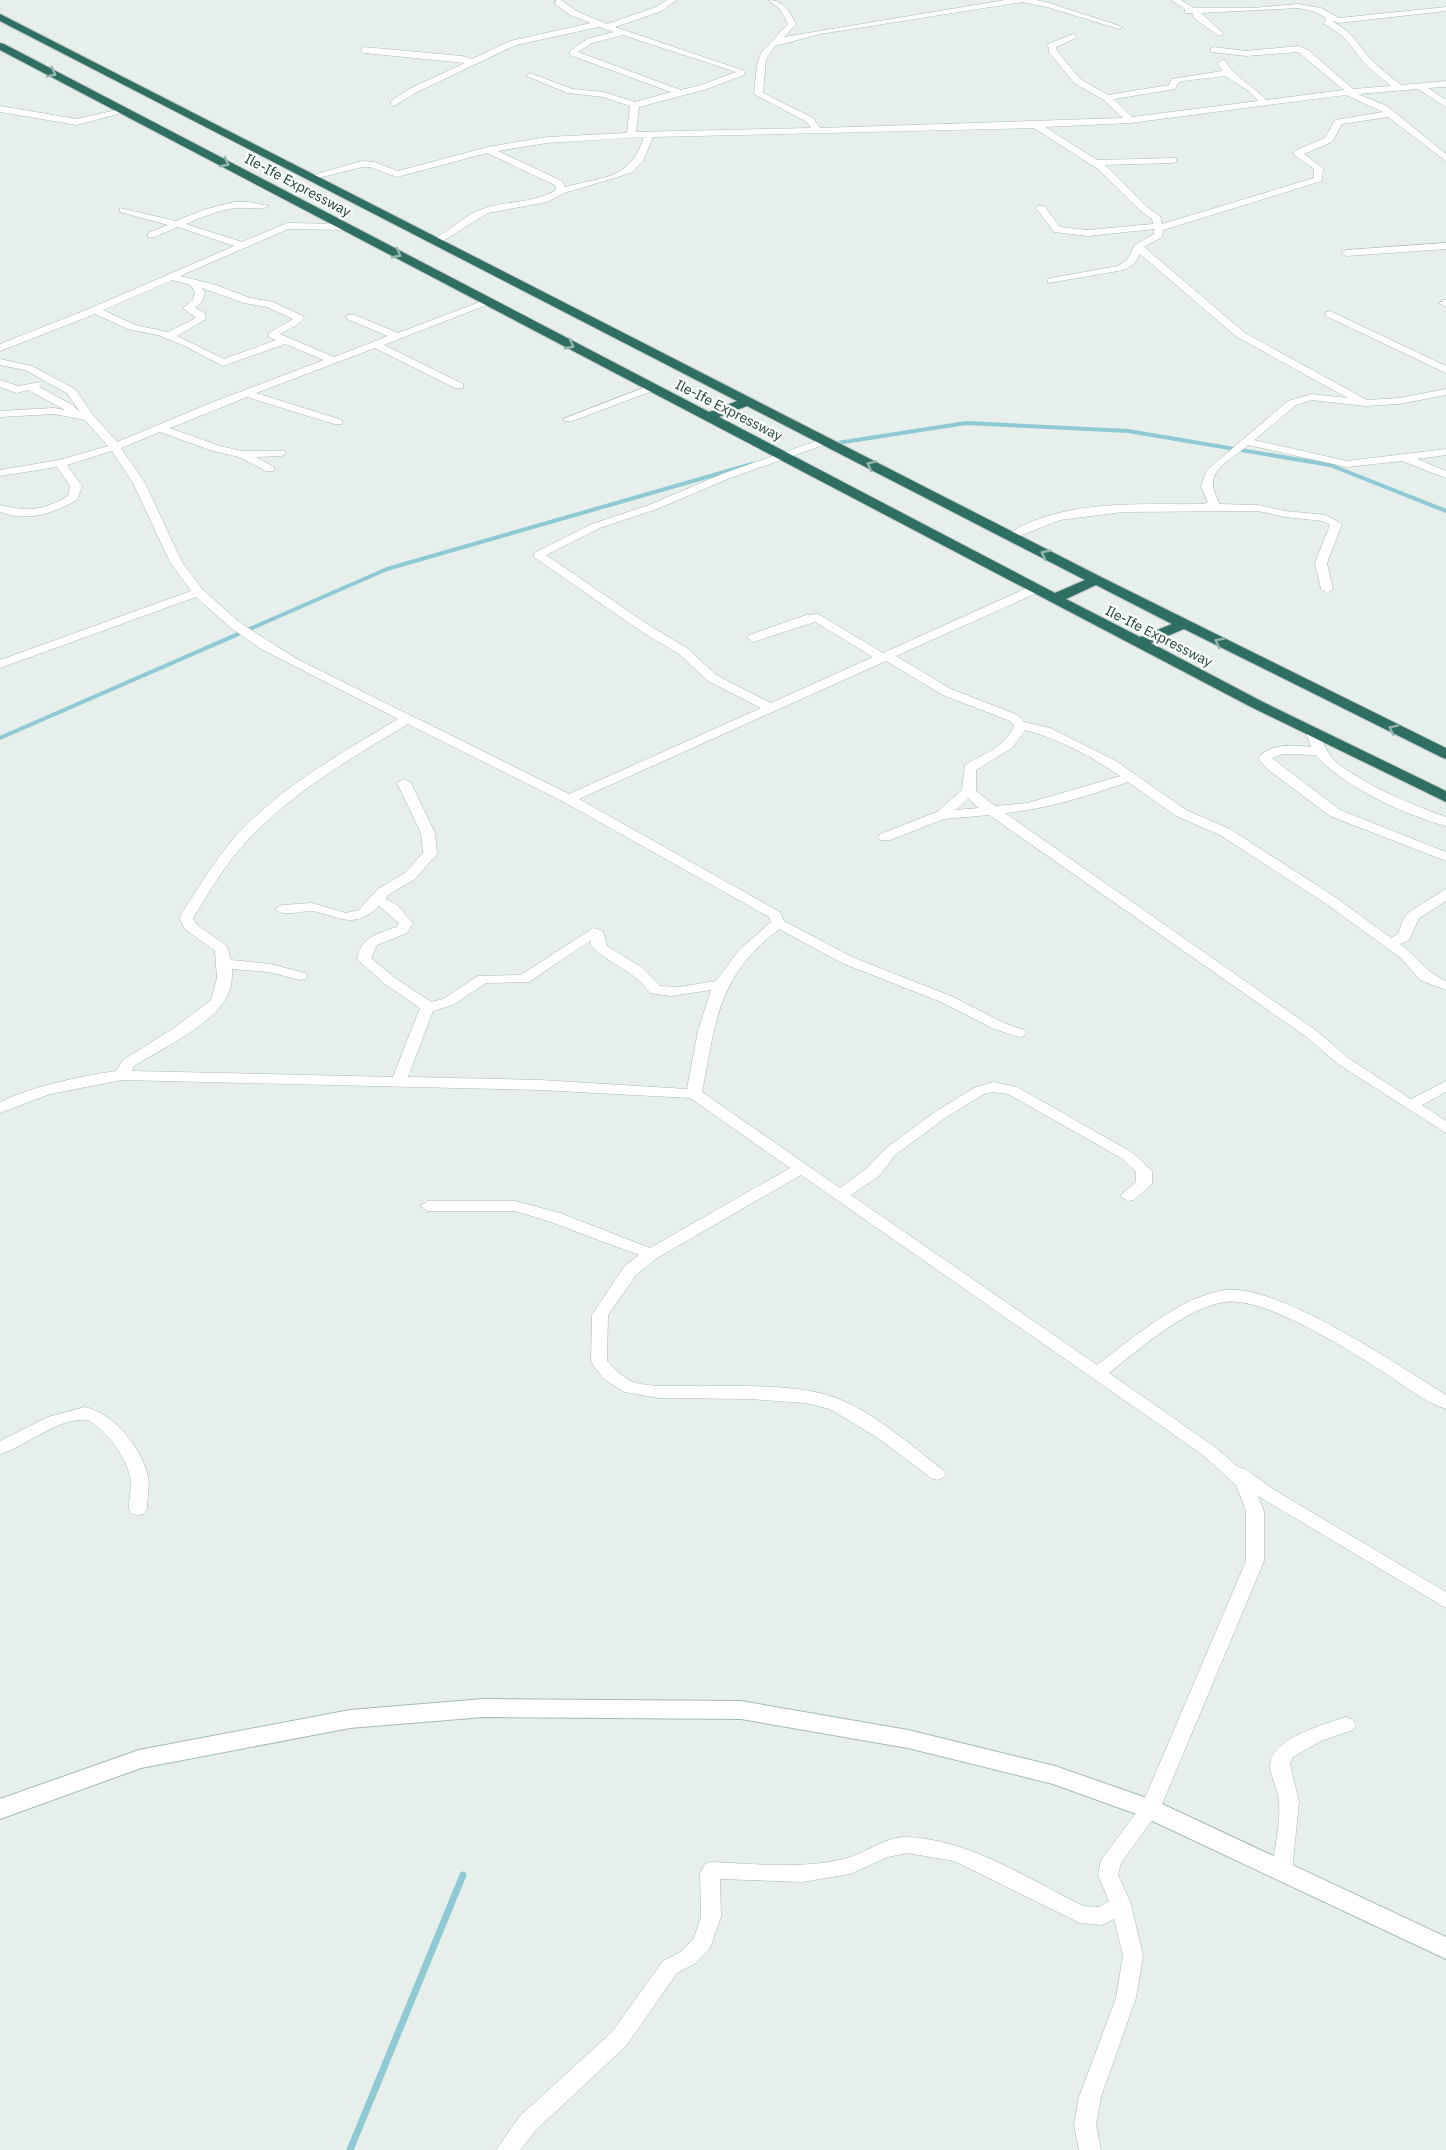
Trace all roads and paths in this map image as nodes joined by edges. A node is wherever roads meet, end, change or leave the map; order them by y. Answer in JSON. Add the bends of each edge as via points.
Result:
{"nodes":[{"id":1,"x":672,"y":0,"type":"edge"},
{"id":2,"x":772,"y":0,"type":"edge"},
{"id":3,"x":1022,"y":0,"type":"edge"},
{"id":4,"x":1175,"y":0,"type":"edge"},
{"id":5,"x":1431,"y":0,"type":"edge"},
{"id":6,"x":558,"y":3,"type":"dead end"},
{"id":7,"x":1444,"y":10,"type":"edge"},
{"id":8,"x":1197,"y":12,"type":"junction"},
{"id":9,"x":0,"y":17,"type":"edge"},
{"id":10,"x":1329,"y":18,"type":"junction"},
{"id":11,"x":599,"y":24,"type":"junction"},
{"id":12,"x":609,"y":26,"type":"junction"},
{"id":13,"x":1119,"y":27,"type":"dead end"},
{"id":14,"x":625,"y":31,"type":"junction"},
{"id":15,"x":1219,"y":34,"type":"dead end"},
{"id":16,"x":1073,"y":36,"type":"dead end"},
{"id":17,"x":773,"y":44,"type":"junction"},
{"id":18,"x":0,"y":46,"type":"edge"},
{"id":19,"x":364,"y":50,"type":"dead end"},
{"id":20,"x":471,"y":62,"type":"junction"},
{"id":21,"x":1227,"y":73,"type":"junction"},
{"id":22,"x":530,"y":76,"type":"dead end"},
{"id":23,"x":1446,"y":84,"type":"edge"},
{"id":24,"x":1421,"y":87,"type":"junction"},
{"id":25,"x":1400,"y":89,"type":"junction"},
{"id":26,"x":680,"y":92,"type":"junction"},
{"id":27,"x":1350,"y":93,"type":"junction"},
{"id":28,"x":155,"y":97,"type":"junction"},
{"id":29,"x":1107,"y":98,"type":"junction"},
{"id":30,"x":127,"y":102,"type":"junction"},
{"id":31,"x":394,"y":103,"type":"dead end"},
{"id":32,"x":1265,"y":104,"type":"junction"},
{"id":33,"x":1446,"y":104,"type":"edge"},
{"id":34,"x":635,"y":105,"type":"junction"},
{"id":35,"x":0,"y":109,"type":"edge"},
{"id":36,"x":1390,"y":114,"type":"junction"},
{"id":37,"x":1130,"y":120,"type":"junction"},
{"id":38,"x":1036,"y":125,"type":"junction"},
{"id":39,"x":817,"y":130,"type":"junction"},
{"id":40,"x":631,"y":135,"type":"junction"},
{"id":41,"x":650,"y":135,"type":"junction"},
{"id":42,"x":488,"y":150,"type":"junction"},
{"id":43,"x":1446,"y":158,"type":"edge"},
{"id":44,"x":1173,"y":160,"type":"dead end"},
{"id":45,"x":1095,"y":163,"type":"junction"},
{"id":46,"x":313,"y":178,"type":"junction"},
{"id":47,"x":561,"y":191,"type":"junction"},
{"id":48,"x":264,"y":206,"type":"dead end"},
{"id":49,"x":1041,"y":208,"type":"dead end"},
{"id":50,"x":123,"y":210,"type":"dead end"},
{"id":51,"x":180,"y":225,"type":"junction"},
{"id":52,"x":346,"y":227,"type":"junction"},
{"id":53,"x":1158,"y":227,"type":"junction"},
{"id":54,"x":152,"y":235,"type":"dead end"},
{"id":55,"x":438,"y":242,"type":"junction"},
{"id":56,"x":242,"y":245,"type":"junction"},
{"id":57,"x":1138,"y":246,"type":"junction"},
{"id":58,"x":1446,"y":246,"type":"edge"},
{"id":59,"x":1346,"y":253,"type":"dead end"},
{"id":60,"x":488,"y":268,"type":"junction"},
{"id":61,"x":171,"y":277,"type":"junction"},
{"id":62,"x":1051,"y":281,"type":"dead end"},
{"id":63,"x":194,"y":282,"type":"junction"},
{"id":64,"x":453,"y":283,"type":"junction"},
{"id":65,"x":489,"y":302,"type":"junction"},
{"id":66,"x":95,"y":310,"type":"junction"},
{"id":67,"x":1330,"y":314,"type":"dead end"},
{"id":68,"x":351,"y":317,"type":"dead end"},
{"id":69,"x":168,"y":336,"type":"junction"},
{"id":70,"x":397,"y":336,"type":"junction"},
{"id":71,"x":285,"y":340,"type":"junction"},
{"id":72,"x":375,"y":344,"type":"junction"},
{"id":73,"x":0,"y":348,"type":"edge"},
{"id":74,"x":333,"y":360,"type":"junction"},
{"id":75,"x":0,"y":362,"type":"edge"},
{"id":76,"x":1446,"y":370,"type":"edge"},
{"id":77,"x":51,"y":381,"type":"junction"},
{"id":78,"x":0,"y":384,"type":"edge"},
{"id":79,"x":29,"y":386,"type":"junction"},
{"id":80,"x":459,"y":386,"type":"dead end"},
{"id":81,"x":651,"y":388,"type":"junction"},
{"id":82,"x":1446,"y":392,"type":"edge"},
{"id":83,"x":248,"y":393,"type":"junction"},
{"id":84,"x":748,"y":401,"type":"junction"},
{"id":85,"x":1365,"y":403,"type":"junction"},
{"id":86,"x":71,"y":414,"type":"junction"},
{"id":87,"x":0,"y":416,"type":"edge"},
{"id":88,"x":89,"y":417,"type":"junction"},
{"id":89,"x":708,"y":417,"type":"junction"},
{"id":90,"x":568,"y":419,"type":"dead end"},
{"id":91,"x":338,"y":422,"type":"dead end"},
{"id":92,"x":160,"y":428,"type":"junction"},
{"id":93,"x":825,"y":441,"type":"junction"},
{"id":94,"x":1246,"y":441,"type":"junction"},
{"id":95,"x":115,"y":447,"type":"junction"},
{"id":96,"x":1446,"y":452,"type":"edge"},
{"id":97,"x":281,"y":453,"type":"dead end"},
{"id":98,"x":242,"y":454,"type":"junction"},
{"id":99,"x":785,"y":456,"type":"junction"},
{"id":100,"x":1406,"y":458,"type":"junction"},
{"id":101,"x":60,"y":463,"type":"junction"},
{"id":102,"x":270,"y":470,"type":"dead end"},
{"id":103,"x":0,"y":473,"type":"edge"},
{"id":104,"x":1446,"y":475,"type":"edge"},
{"id":105,"x":1208,"y":507,"type":"junction"},
{"id":106,"x":0,"y":508,"type":"edge"},
{"id":107,"x":1011,"y":536,"type":"junction"},
{"id":108,"x":1096,"y":580,"type":"junction"},
{"id":109,"x":1035,"y":589,"type":"junction"},
{"id":110,"x":1327,"y":589,"type":"dead end"},
{"id":111,"x":198,"y":592,"type":"junction"},
{"id":112,"x":1054,"y":599,"type":"junction"},
{"id":113,"x":1184,"y":624,"type":"junction"},
{"id":114,"x":753,"y":638,"type":"dead end"},
{"id":115,"x":1139,"y":643,"type":"junction"},
{"id":116,"x":885,"y":657,"type":"junction"},
{"id":117,"x":0,"y":664,"type":"edge"},
{"id":118,"x":769,"y":707,"type":"junction"},
{"id":119,"x":407,"y":719,"type":"junction"},
{"id":120,"x":1020,"y":725,"type":"junction"},
{"id":121,"x":1311,"y":730,"type":"junction"},
{"id":122,"x":1320,"y":752,"type":"junction"},
{"id":123,"x":1446,"y":754,"type":"edge"},
{"id":124,"x":1128,"y":778,"type":"junction"},
{"id":125,"x":404,"y":783,"type":"dead end"},
{"id":126,"x":969,"y":792,"type":"junction"},
{"id":127,"x":1446,"y":796,"type":"edge"},
{"id":128,"x":569,"y":799,"type":"junction"},
{"id":129,"x":992,"y":810,"type":"junction"},
{"id":130,"x":942,"y":815,"type":"junction"},
{"id":131,"x":1446,"y":822,"type":"edge"},
{"id":132,"x":885,"y":837,"type":"dead end"},
{"id":133,"x":1446,"y":857,"type":"edge"},
{"id":134,"x":1446,"y":893,"type":"edge"},
{"id":135,"x":378,"y":900,"type":"junction"},
{"id":136,"x":282,"y":909,"type":"dead end"},
{"id":137,"x":778,"y":924,"type":"junction"},
{"id":138,"x":1390,"y":944,"type":"junction"},
{"id":139,"x":225,"y":964,"type":"junction"},
{"id":140,"x":300,"y":976,"type":"dead end"},
{"id":141,"x":721,"y":985,"type":"junction"},
{"id":142,"x":1446,"y":987,"type":"edge"},
{"id":143,"x":427,"y":1008,"type":"junction"},
{"id":144,"x":1019,"y":1033,"type":"dead end"},
{"id":145,"x":122,"y":1075,"type":"junction"},
{"id":146,"x":399,"y":1081,"type":"junction"},
{"id":147,"x":1446,"y":1086,"type":"edge"},
{"id":148,"x":694,"y":1094,"type":"junction"},
{"id":149,"x":1411,"y":1104,"type":"junction"},
{"id":150,"x":0,"y":1108,"type":"edge"},
{"id":151,"x":1446,"y":1128,"type":"edge"},
{"id":152,"x":802,"y":1168,"type":"junction"},
{"id":153,"x":841,"y":1195,"type":"junction"},
{"id":154,"x":1128,"y":1196,"type":"dead end"},
{"id":155,"x":428,"y":1206,"type":"dead end"},
{"id":156,"x":651,"y":1254,"type":"junction"},
{"id":157,"x":1097,"y":1373,"type":"junction"},
{"id":158,"x":1446,"y":1403,"type":"edge"},
{"id":159,"x":0,"y":1448,"type":"edge"},
{"id":160,"x":1209,"y":1451,"type":"junction"},
{"id":161,"x":937,"y":1474,"type":"dead end"},
{"id":162,"x":138,"y":1509,"type":"dead end"},
{"id":163,"x":1446,"y":1601,"type":"edge"},
{"id":164,"x":1346,"y":1725,"type":"dead end"},
{"id":165,"x":0,"y":1809,"type":"edge"},
{"id":166,"x":1150,"y":1809,"type":"junction"},
{"id":167,"x":1282,"y":1871,"type":"junction"},
{"id":168,"x":1121,"y":1904,"type":"junction"},
{"id":169,"x":1446,"y":1949,"type":"edge"},
{"id":170,"x":507,"y":2150,"type":"edge"},
{"id":171,"x":1090,"y":2150,"type":"edge"}],
"edges":[{"from":1,"to":12,"type":"street","via":[[659,9]]},
{"from":2,"to":17,"type":"street","via":[[783,8],[792,24]]},
{"from":3,"to":13,"type":"street"},
{"from":3,"to":17,"type":"street","via":[[820,32]]},
{"from":4,"to":8,"type":"street","via":[[1188,11]]},
{"from":5,"to":7,"type":"street"},
{"from":6,"to":11,"type":"street"},
{"from":7,"to":10,"type":"street","via":[[1346,20]]},
{"from":8,"to":10,"type":"street","via":[[1298,6],[1318,10]]},
{"from":8,"to":15,"type":"street"},
{"from":9,"to":28,"type":"highway","name":"Ile-Ife Expressway"},
{"from":10,"to":25,"type":"street","via":[[1327,22],[1355,42],[1366,59]]},
{"from":11,"to":12,"type":"street"},
{"from":11,"to":20,"type":"street","via":[[513,43]]},
{"from":12,"to":14,"type":"street"},
{"from":14,"to":26,"type":"street","via":[[583,42],[573,53]]},
{"from":14,"to":26,"type":"street","via":[[741,70],[704,87]]},
{"from":16,"to":29,"type":"street","via":[[1052,46],[1053,52],[1077,81]]},
{"from":17,"to":39,"type":"street","via":[[761,64],[758,94],[810,120]]},
{"from":18,"to":30,"type":"highway","name":"Ile-Ife Expressway","one_way":true,"via":[[100,98]]},
{"from":19,"to":20,"type":"street"},
{"from":20,"to":31,"type":"street"},
{"from":21,"to":27,"type":"street","via":[[1214,50],[1250,53],[1299,49]]},
{"from":21,"to":29,"type":"street","via":[[1182,79],[1172,87]]},
{"from":21,"to":32,"type":"street","via":[[1252,89]]},
{"from":22,"to":34,"type":"street","via":[[572,91],[604,95]]},
{"from":23,"to":24,"type":"street"},
{"from":24,"to":25,"type":"street"},
{"from":24,"to":33,"type":"street"},
{"from":25,"to":27,"type":"street"},
{"from":26,"to":34,"type":"street"},
{"from":27,"to":32,"type":"street"},
{"from":27,"to":36,"type":"street"},
{"from":28,"to":30,"type":"highway"},
{"from":28,"to":46,"type":"highway","name":"Ile-Ife Expressway"},
{"from":29,"to":37,"type":"street"},
{"from":30,"to":35,"type":"street","via":[[77,122]]},
{"from":30,"to":52,"type":"highway","name":"Ile-Ife Expressway","one_way":true},
{"from":32,"to":37,"type":"street"},
{"from":34,"to":40,"type":"street"},
{"from":36,"to":43,"type":"street"},
{"from":36,"to":53,"type":"street","via":[[1338,122],[1329,141],[1297,153],[1318,168],[1319,179]]},
{"from":37,"to":38,"type":"street"},
{"from":38,"to":39,"type":"street"},
{"from":38,"to":45,"type":"street"},
{"from":39,"to":41,"type":"street"},
{"from":40,"to":41,"type":"street"},
{"from":40,"to":42,"type":"street","via":[[547,140]]},
{"from":41,"to":47,"type":"street","via":[[632,170]]},
{"from":42,"to":46,"type":"street","via":[[397,174],[362,164]]},
{"from":42,"to":47,"type":"street","via":[[559,183]]},
{"from":44,"to":45,"type":"street"},
{"from":45,"to":53,"type":"street","via":[[1156,218]]},
{"from":46,"to":55,"type":"highway","name":"Ile-Ife Expressway"},
{"from":47,"to":55,"type":"street","via":[[548,198],[488,210]]},
{"from":48,"to":51,"type":"street","via":[[238,203]]},
{"from":49,"to":53,"type":"street","via":[[1057,230],[1088,233]]},
{"from":50,"to":51,"type":"street"},
{"from":51,"to":54,"type":"street"},
{"from":51,"to":56,"type":"street"},
{"from":52,"to":56,"type":"street","via":[[287,226]]},
{"from":52,"to":64,"type":"highway","name":"Ile-Ife Expressway","one_way":true},
{"from":53,"to":57,"type":"street","via":[[1159,235]]},
{"from":55,"to":60,"type":"highway","name":"Ile-Ife Expressway"},
{"from":56,"to":61,"type":"street"},
{"from":57,"to":62,"type":"street","via":[[1131,262],[1121,268]]},
{"from":57,"to":85,"type":"street","via":[[1241,335]]},
{"from":58,"to":59,"type":"street"},
{"from":60,"to":64,"type":"highway"},
{"from":60,"to":84,"type":"highway","name":"Ile-Ife Expressway"},
{"from":61,"to":63,"type":"street"},
{"from":61,"to":66,"type":"street"},
{"from":63,"to":69,"type":"street","via":[[200,293],[188,308],[201,315],[201,319]]},
{"from":63,"to":71,"type":"street","via":[[294,314],[299,318],[297,321],[273,335]]},
{"from":64,"to":65,"type":"highway","name":"Ile-Ife Expressway"},
{"from":65,"to":70,"type":"street"},
{"from":65,"to":81,"type":"highway","name":"Ile-Ife Expressway","one_way":true},
{"from":66,"to":69,"type":"street","via":[[132,327]]},
{"from":66,"to":73,"type":"street"},
{"from":67,"to":76,"type":"street"},
{"from":68,"to":70,"type":"street"},
{"from":69,"to":71,"type":"street","via":[[223,363]]},
{"from":70,"to":72,"type":"street"},
{"from":71,"to":74,"type":"street"},
{"from":72,"to":74,"type":"street"},
{"from":72,"to":80,"type":"street"},
{"from":74,"to":83,"type":"street"},
{"from":75,"to":77,"type":"street","via":[[28,368]]},
{"from":77,"to":79,"type":"street"},
{"from":77,"to":88,"type":"street","via":[[71,391]]},
{"from":78,"to":79,"type":"street","via":[[17,390]]},
{"from":79,"to":86,"type":"street","via":[[72,409]]},
{"from":81,"to":89,"type":"highway","name":"Ile-Ife Expressway"},
{"from":81,"to":90,"type":"street"},
{"from":82,"to":85,"type":"street"},
{"from":83,"to":91,"type":"street"},
{"from":83,"to":92,"type":"street"},
{"from":84,"to":89,"type":"highway"},
{"from":84,"to":93,"type":"highway","name":"Ile-Ife Expressway"},
{"from":85,"to":94,"type":"street","via":[[1312,397],[1292,403]]},
{"from":86,"to":87,"type":"street","via":[[54,411]]},
{"from":86,"to":88,"type":"street"},
{"from":88,"to":95,"type":"street"},
{"from":89,"to":99,"type":"highway","name":"Ile-Ife Expressway"},
{"from":92,"to":95,"type":"street"},
{"from":92,"to":98,"type":"street"},
{"from":93,"to":99,"type":"street"},
{"from":107,"to":93,"type":"highway","name":"Ile-Ife Expressway","one_way":true},
{"from":94,"to":100,"type":"street","via":[[1347,464]]},
{"from":94,"to":105,"type":"street","via":[[1224,459],[1207,482],[1214,503]]},
{"from":95,"to":101,"type":"street"},
{"from":95,"to":111,"type":"street","via":[[139,483],[176,562]]},
{"from":96,"to":100,"type":"street"},
{"from":97,"to":98,"type":"street"},
{"from":98,"to":102,"type":"street"},
{"from":99,"to":109,"type":"highway","name":"Ile-Ife Expressway"},
{"from":99,"to":118,"type":"street","via":[[596,526],[538,555],[683,651],[712,678]]},
{"from":100,"to":104,"type":"street"},
{"from":101,"to":103,"type":"street"},
{"from":101,"to":106,"type":"street","via":[[76,486],[73,498],[32,515]]},
{"from":105,"to":107,"type":"street","via":[[1073,514],[1041,521]]},
{"from":105,"to":110,"type":"street","via":[[1258,508],[1326,518],[1336,524],[1321,563]]},
{"from":108,"to":107,"type":"highway","name":"Ile-Ife Expressway","one_way":true},
{"from":108,"to":112,"type":"highway"},
{"from":108,"to":113,"type":"highway","name":"Ile-Ife Expressway"},
{"from":109,"to":112,"type":"highway","name":"Ile-Ife Expressway"},
{"from":109,"to":116,"type":"street"},
{"from":111,"to":117,"type":"street"},
{"from":111,"to":119,"type":"street","via":[[265,646]]},
{"from":112,"to":115,"type":"highway","name":"Ile-Ife Expressway"},
{"from":113,"to":115,"type":"highway"},
{"from":123,"to":113,"type":"highway","name":"Ile-Ife Expressway","one_way":true},
{"from":114,"to":116,"type":"street","via":[[818,618]]},
{"from":115,"to":121,"type":"highway","name":"Ile-Ife Expressway"},
{"from":116,"to":118,"type":"street"},
{"from":116,"to":120,"type":"street","via":[[947,692],[1014,718]]},
{"from":118,"to":128,"type":"street"},
{"from":119,"to":128,"type":"street"},
{"from":119,"to":139,"type":"street","via":[[348,754],[291,795],[250,830],[209,879],[186,918],[190,926],[222,949]]},
{"from":120,"to":124,"type":"street","via":[[1054,736],[1111,764]]},
{"from":120,"to":126,"type":"street","via":[[1018,736],[1005,748],[970,768]]},
{"from":121,"to":122,"type":"street"},
{"from":121,"to":127,"type":"highway","name":"Ile-Ife Expressway"},
{"from":122,"to":131,"type":"street","via":[[1335,767],[1369,788]]},
{"from":122,"to":133,"type":"street","via":[[1277,751],[1264,758],[1335,813]]},
{"from":124,"to":129,"type":"street","via":[[1028,807]]},
{"from":124,"to":138,"type":"street","via":[[1181,813],[1225,832]]},
{"from":125,"to":135,"type":"street","via":[[428,833],[430,854],[410,876],[383,892]]},
{"from":126,"to":129,"type":"street"},
{"from":126,"to":130,"type":"street"},
{"from":128,"to":137,"type":"street","via":[[744,895],[775,915]]},
{"from":129,"to":130,"type":"street"},
{"from":129,"to":149,"type":"street","via":[[1313,1035],[1343,1061]]},
{"from":130,"to":132,"type":"street"},
{"from":134,"to":138,"type":"street","via":[[1413,915],[1404,937]]},
{"from":135,"to":136,"type":"street","via":[[364,913],[345,917],[312,907]]},
{"from":135,"to":143,"type":"street","via":[[406,923],[402,930],[373,940],[364,959]]},
{"from":137,"to":141,"type":"street","via":[[746,951]]},
{"from":137,"to":144,"type":"street","via":[[847,960]]},
{"from":138,"to":142,"type":"street","via":[[1425,977]]},
{"from":139,"to":140,"type":"street","via":[[270,968]]},
{"from":139,"to":145,"type":"street","via":[[221,996],[208,1011],[128,1063]]},
{"from":141,"to":143,"type":"street","via":[[667,993],[655,990],[638,969],[602,949],[598,934],[593,932],[524,979],[483,979],[448,1002]]},
{"from":141,"to":148,"type":"street"},
{"from":143,"to":146,"type":"street"},
{"from":145,"to":146,"type":"street"},
{"from":145,"to":150,"type":"street","via":[[25,1095]]},
{"from":146,"to":148,"type":"street"},
{"from":147,"to":149,"type":"street"},
{"from":148,"to":152,"type":"street"},
{"from":149,"to":151,"type":"street"},
{"from":152,"to":153,"type":"street"},
{"from":152,"to":156,"type":"street"},
{"from":153,"to":154,"type":"street","via":[[940,1115],[979,1091],[993,1087],[1012,1090],[1128,1156],[1144,1171],[1144,1184]]},
{"from":153,"to":157,"type":"street"},
{"from":155,"to":156,"type":"street","via":[[515,1206],[554,1216]]},
{"from":156,"to":161,"type":"street","via":[[630,1271],[600,1315],[599,1362],[610,1376],[630,1388],[659,1392],[805,1397],[835,1404]]},
{"from":157,"to":158,"type":"street","via":[[1195,1308],[1228,1296],[1244,1297],[1264,1302],[1319,1328]]},
{"from":157,"to":160,"type":"street"},
{"from":159,"to":162,"type":"street","via":[[71,1416],[86,1413],[100,1418],[129,1452],[139,1475]]},
{"from":160,"to":163,"type":"street","via":[[1270,1496]]},
{"from":160,"to":166,"type":"street","via":[[1243,1482],[1255,1511],[1255,1561]]},
{"from":164,"to":167,"type":"street","via":[[1285,1752],[1280,1764],[1289,1802]]},
{"from":165,"to":166,"type":"street","via":[[139,1759],[350,1719],[484,1708],[741,1710],[908,1739],[1054,1775]]},
{"from":166,"to":167,"type":"street"},
{"from":166,"to":168,"type":"street","via":[[1112,1860],[1108,1875]]},
{"from":167,"to":169,"type":"street"},
{"from":168,"to":170,"type":"street","via":[[1102,1916],[1080,1914],[957,1853],[907,1845],[885,1849],[850,1866],[802,1874],[712,1870],[711,1917],[703,1942],[689,1957],[670,1967],[619,2039],[528,2123]]},
{"from":168,"to":171,"type":"street","via":[[1133,1956],[1126,1998],[1090,2097],[1085,2124]]}]}
